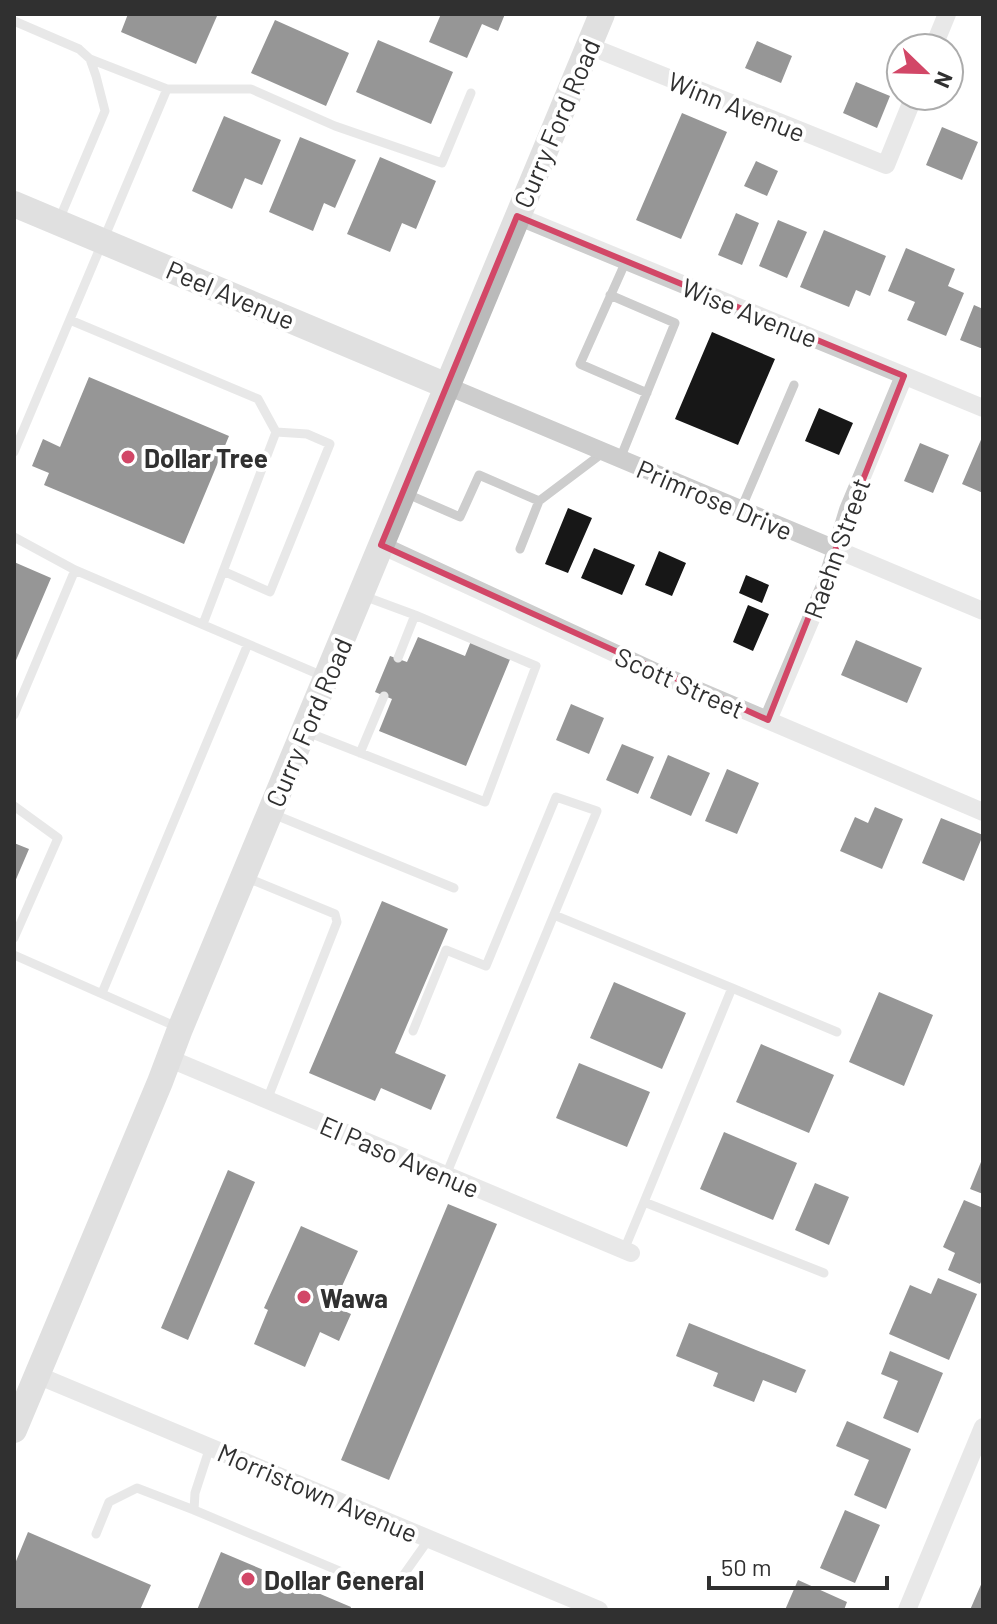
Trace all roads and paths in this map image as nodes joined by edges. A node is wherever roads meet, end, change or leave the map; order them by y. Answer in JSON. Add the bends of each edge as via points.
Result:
{"nodes":[{"id":1,"x":602,"y":14,"type":"edge"},
{"id":2,"x":14,"y":21,"type":"edge"},
{"id":3,"x":589,"y":46,"type":"junction"},
{"id":4,"x":90,"y":59,"type":"junction"},
{"id":5,"x":167,"y":89,"type":"junction"},
{"id":6,"x":471,"y":93,"type":"dead end"},
{"id":7,"x":908,"y":112,"type":"edge"},
{"id":8,"x":14,"y":204,"type":"edge"},
{"id":9,"x":517,"y":216,"type":"junction"},
{"id":10,"x":58,"y":222,"type":"junction"},
{"id":11,"x":104,"y":241,"type":"junction"},
{"id":12,"x":626,"y":261,"type":"junction"},
{"id":13,"x":610,"y":295,"type":"junction"},
{"id":14,"x":70,"y":320,"type":"junction"},
{"id":15,"x":904,"y":376,"type":"junction"},
{"id":16,"x":794,"y":385,"type":"dead end"},
{"id":17,"x":447,"y":386,"type":"junction"},
{"id":18,"x":647,"y":393,"type":"junction"},
{"id":19,"x":983,"y":408,"type":"edge"},
{"id":20,"x":276,"y":432,"type":"junction"},
{"id":21,"x":14,"y":452,"type":"edge"},
{"id":22,"x":612,"y":456,"type":"junction"},
{"id":23,"x":403,"y":492,"type":"junction"},
{"id":24,"x":539,"y":501,"type":"junction"},
{"id":25,"x":741,"y":509,"type":"junction"},
{"id":26,"x":14,"y":537,"type":"edge"},
{"id":27,"x":381,"y":545,"type":"junction"},
{"id":28,"x":520,"y":549,"type":"dead end"},
{"id":29,"x":836,"y":550,"type":"junction"},
{"id":30,"x":75,"y":570,"type":"junction"},
{"id":31,"x":223,"y":571,"type":"junction"},
{"id":32,"x":361,"y":595,"type":"junction"},
{"id":33,"x":983,"y":611,"type":"edge"},
{"id":34,"x":415,"y":615,"type":"junction"},
{"id":35,"x":203,"y":624,"type":"junction"},
{"id":36,"x":248,"y":644,"type":"junction"},
{"id":37,"x":398,"y":658,"type":"dead end"},
{"id":38,"x":326,"y":677,"type":"junction"},
{"id":39,"x":384,"y":696,"type":"dead end"},
{"id":40,"x":14,"y":715,"type":"edge"},
{"id":41,"x":768,"y":720,"type":"junction"},
{"id":42,"x":304,"y":731,"type":"junction"},
{"id":43,"x":360,"y":753,"type":"junction"},
{"id":44,"x":14,"y":806,"type":"edge"},
{"id":45,"x":270,"y":812,"type":"junction"},
{"id":46,"x":983,"y":812,"type":"edge"},
{"id":47,"x":244,"y":877,"type":"junction"},
{"id":48,"x":454,"y":888,"type":"dead end"},
{"id":49,"x":554,"y":915,"type":"junction"},
{"id":50,"x":14,"y":938,"type":"edge"},
{"id":51,"x":14,"y":955,"type":"edge"},
{"id":52,"x":732,"y":988,"type":"junction"},
{"id":53,"x":102,"y":993,"type":"junction"},
{"id":54,"x":180,"y":1029,"type":"junction"},
{"id":55,"x":413,"y":1031,"type":"dead end"},
{"id":56,"x":837,"y":1032,"type":"dead end"},
{"id":57,"x":168,"y":1058,"type":"junction"},
{"id":58,"x":267,"y":1100,"type":"junction"},
{"id":59,"x":446,"y":1175,"type":"junction"},
{"id":60,"x":644,"y":1202,"type":"junction"},
{"id":61,"x":628,"y":1251,"type":"joint"},
{"id":62,"x":824,"y":1273,"type":"dead end"},
{"id":63,"x":37,"y":1375,"type":"junction"},
{"id":64,"x":983,"y":1427,"type":"edge"},
{"id":65,"x":14,"y":1430,"type":"edge"},
{"id":66,"x":210,"y":1447,"type":"junction"},
{"id":67,"x":194,"y":1510,"type":"junction"},
{"id":68,"x":96,"y":1534,"type":"dead end"},
{"id":69,"x":429,"y":1539,"type":"junction"},
{"id":70,"x":599,"y":1610,"type":"edge"},
{"id":71,"x":907,"y":1610,"type":"edge"}],
"edges":[{"from":1,"to":3,"type":"street","name":"Curry Ford Road"},
{"from":2,"to":4,"type":"lane","via":[[79,49]]},
{"from":3,"to":7,"type":"street","name":"Winn Avenue","via":[[886,165]]},
{"from":3,"to":9,"type":"street","name":"Curry Ford Road"},
{"from":4,"to":5,"type":"lane"},
{"from":4,"to":10,"type":"lane","via":[[105,111]]},
{"from":5,"to":6,"type":"lane","via":[[251,89],[335,126],[442,163]]},
{"from":5,"to":11,"type":"lane"},
{"from":8,"to":10,"type":"street","name":"Peel Avenue"},
{"from":9,"to":12,"type":"street","name":"Wise Avenue"},
{"from":9,"to":17,"type":"street","name":"Curry Ford Road"},
{"from":10,"to":11,"type":"street","name":"Peel Avenue"},
{"from":11,"to":14,"type":"lane"},
{"from":11,"to":17,"type":"street","name":"Peel Avenue"},
{"from":12,"to":13,"type":"lane"},
{"from":12,"to":15,"type":"street","name":"Wise Avenue"},
{"from":13,"to":18,"type":"lane","via":[[675,323]]},
{"from":13,"to":18,"type":"lane","via":[[580,364]]},
{"from":14,"to":20,"type":"lane","via":[[258,399]]},
{"from":14,"to":21,"type":"lane"},
{"from":15,"to":19,"type":"street","name":"Wise Avenue"},
{"from":15,"to":29,"type":"street","name":"Raehn Street"},
{"from":16,"to":25,"type":"lane"},
{"from":17,"to":22,"type":"street","name":"Primrose Drive"},
{"from":17,"to":23,"type":"street","name":"Curry Ford Road"},
{"from":18,"to":22,"type":"lane"},
{"from":20,"to":31,"type":"lane"},
{"from":20,"to":31,"type":"lane","via":[[307,434],[330,444],[270,592]]},
{"from":22,"to":24,"type":"lane"},
{"from":22,"to":25,"type":"street","name":"Primrose Drive"},
{"from":23,"to":24,"type":"lane","via":[[460,517],[479,475]]},
{"from":23,"to":27,"type":"street","name":"Curry Ford Road"},
{"from":24,"to":28,"type":"lane"},
{"from":25,"to":29,"type":"street","name":"Primrose Drive"},
{"from":26,"to":30,"type":"lane"},
{"from":27,"to":32,"type":"street","name":"Curry Ford Road"},
{"from":27,"to":41,"type":"street","name":"Scott Street"},
{"from":29,"to":33,"type":"street","name":"Primrose Drive"},
{"from":29,"to":41,"type":"street","name":"Raehn Street"},
{"from":30,"to":35,"type":"lane"},
{"from":30,"to":40,"type":"lane"},
{"from":31,"to":35,"type":"lane"},
{"from":32,"to":34,"type":"lane"},
{"from":32,"to":38,"type":"street","name":"Curry Ford Road"},
{"from":34,"to":37,"type":"lane"},
{"from":34,"to":43,"type":"lane","via":[[536,666],[485,802]]},
{"from":35,"to":36,"type":"lane"},
{"from":36,"to":38,"type":"lane"},
{"from":36,"to":53,"type":"lane"},
{"from":38,"to":42,"type":"street","name":"Curry Ford Road"},
{"from":39,"to":43,"type":"lane"},
{"from":41,"to":46,"type":"street","name":"Scott Street"},
{"from":42,"to":43,"type":"lane"},
{"from":42,"to":45,"type":"street","name":"Curry Ford Road"},
{"from":44,"to":50,"type":"lane","via":[[58,838]]},
{"from":45,"to":47,"type":"street","name":"Curry Ford Road"},
{"from":45,"to":48,"type":"lane"},
{"from":47,"to":54,"type":"street","name":"Curry Ford Road"},
{"from":47,"to":58,"type":"lane","via":[[335,914],[337,922]]},
{"from":49,"to":52,"type":"lane"},
{"from":49,"to":55,"type":"lane","via":[[597,811],[556,797],[486,966],[446,950]]},
{"from":49,"to":59,"type":"lane"},
{"from":51,"to":53,"type":"lane"},
{"from":52,"to":56,"type":"lane"},
{"from":52,"to":60,"type":"lane"},
{"from":53,"to":54,"type":"lane"},
{"from":54,"to":57,"type":"street","name":"Curry Ford Road"},
{"from":57,"to":58,"type":"street","name":"El Paso Avenue"},
{"from":57,"to":63,"type":"street","name":"Curry Ford Road"},
{"from":58,"to":59,"type":"street","name":"El Paso Avenue"},
{"from":59,"to":61,"type":"street","name":"El Paso Avenue"},
{"from":60,"to":61,"type":"lane"},
{"from":60,"to":62,"type":"lane"},
{"from":63,"to":65,"type":"street","name":"Curry Ford Road"},
{"from":63,"to":66,"type":"street","name":"Morristown Avenue"},
{"from":64,"to":71,"type":"street"},
{"from":66,"to":67,"type":"lane"},
{"from":66,"to":69,"type":"street","name":"Morristown Avenue"},
{"from":67,"to":68,"type":"lane","via":[[137,1488],[109,1502]]},
{"from":67,"to":69,"type":"lane","via":[[375,1586],[400,1580]]},
{"from":69,"to":70,"type":"street","name":"Morristown Avenue"}]}
